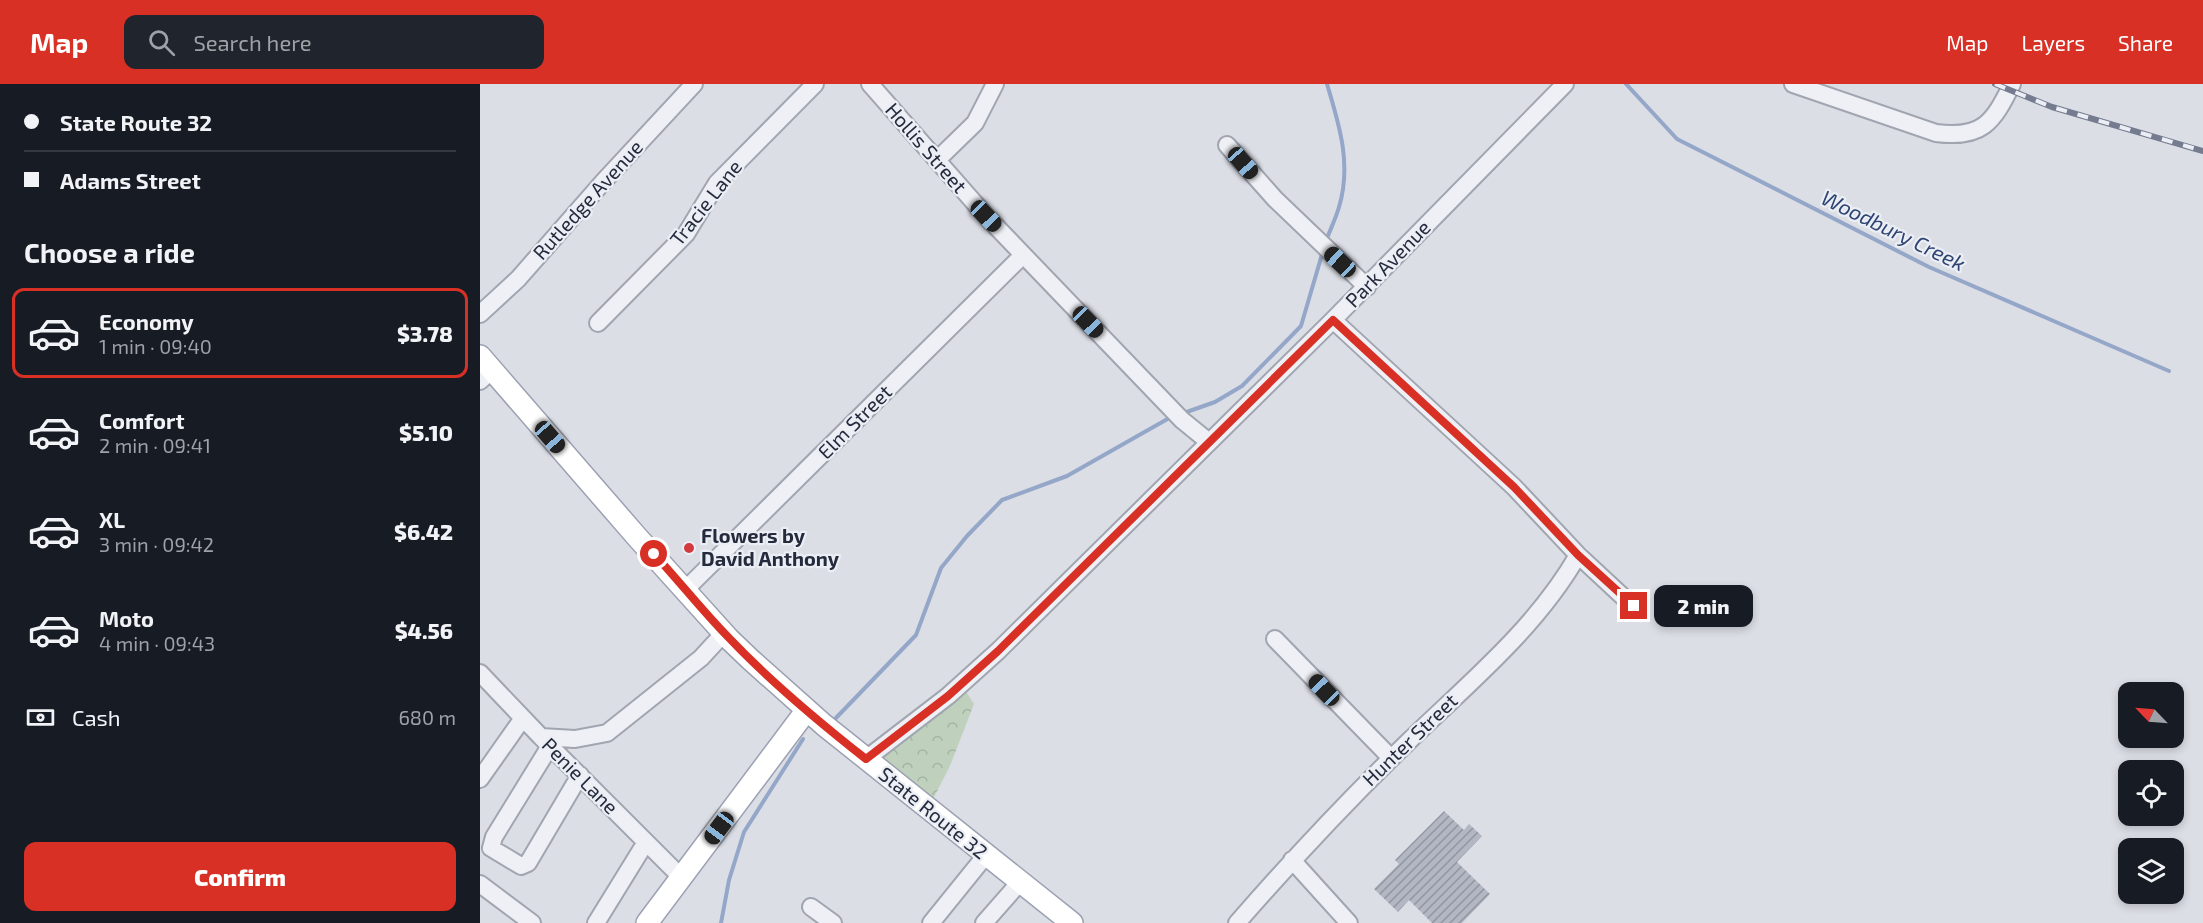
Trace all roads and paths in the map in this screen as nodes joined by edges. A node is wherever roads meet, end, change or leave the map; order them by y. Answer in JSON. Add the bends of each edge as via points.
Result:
{"nodes":[{"id":1,"x":694,"y":84,"type":"edge"},
{"id":2,"x":815,"y":84,"type":"edge"},
{"id":3,"x":870,"y":84,"type":"edge"},
{"id":4,"x":995,"y":84,"type":"edge"},
{"id":5,"x":1565,"y":84,"type":"edge"},
{"id":6,"x":1792,"y":84,"type":"edge"},
{"id":7,"x":2012,"y":84,"type":"edge"},
{"id":8,"x":1227,"y":145,"type":"dead end"},
{"id":9,"x":937,"y":160,"type":"junction"},
{"id":10,"x":1023,"y":255,"type":"junction"},
{"id":11,"x":1367,"y":287,"type":"junction"},
{"id":12,"x":480,"y":314,"type":"edge"},
{"id":13,"x":1333,"y":320,"type":"junction"},
{"id":14,"x":598,"y":323,"type":"dead end"},
{"id":15,"x":484,"y":369,"type":"edge"},
{"id":16,"x":1209,"y":442,"type":"junction"},
{"id":17,"x":1578,"y":555,"type":"junction"},
{"id":18,"x":686,"y":589,"type":"junction"},
{"id":19,"x":1634,"y":606,"type":"dead end"},
{"id":20,"x":724,"y":633,"type":"junction"},
{"id":21,"x":1275,"y":639,"type":"dead end"},
{"id":22,"x":480,"y":673,"type":"edge"},
{"id":23,"x":806,"y":711,"type":"junction"},
{"id":24,"x":523,"y":718,"type":"junction"},
{"id":25,"x":545,"y":742,"type":"junction"},
{"id":26,"x":1391,"y":758,"type":"junction"},
{"id":27,"x":866,"y":759,"type":"junction"},
{"id":28,"x":580,"y":775,"type":"junction"},
{"id":29,"x":480,"y":779,"type":"edge"},
{"id":30,"x":646,"y":842,"type":"junction"},
{"id":31,"x":986,"y":855,"type":"junction"},
{"id":32,"x":1292,"y":861,"type":"junction"},
{"id":33,"x":681,"y":877,"type":"junction"},
{"id":34,"x":1020,"y":882,"type":"junction"},
{"id":35,"x":480,"y":884,"type":"edge"},
{"id":36,"x":811,"y":907,"type":"dead end"},
{"id":37,"x":1068,"y":922,"type":"edge"},
{"id":38,"x":532,"y":923,"type":"edge"},
{"id":39,"x":596,"y":923,"type":"edge"},
{"id":40,"x":647,"y":923,"type":"edge"},
{"id":41,"x":833,"y":923,"type":"edge"},
{"id":42,"x":931,"y":923,"type":"edge"},
{"id":43,"x":984,"y":923,"type":"edge"},
{"id":44,"x":1237,"y":923,"type":"edge"},
{"id":45,"x":1349,"y":923,"type":"edge"}],
"edges":[{"from":1,"to":12,"type":"street","name":"Rutledge Avenue","via":[[518,279]]},
{"from":2,"to":14,"type":"street","name":"Tracie Lane","via":[[717,183],[686,234]]},
{"from":3,"to":9,"type":"street","name":"Hollis Street"},
{"from":4,"to":9,"type":"street","via":[[975,123]]},
{"from":5,"to":11,"type":"street","name":"Park Avenue"},
{"from":6,"to":7,"type":"street","via":[[1936,132],[1964,135],[1988,123]]},
{"from":8,"to":11,"type":"street","via":[[1275,199]]},
{"from":9,"to":10,"type":"street","name":"Hollis Street"},
{"from":10,"to":16,"type":"street","name":"Hollis Street","via":[[1182,420]]},
{"from":10,"to":18,"type":"street","name":"Elm Street"},
{"from":11,"to":13,"type":"street","name":"Park Avenue"},
{"from":13,"to":16,"type":"street","name":"Park Avenue"},
{"from":13,"to":17,"type":"street","via":[[1514,487]]},
{"from":15,"to":18,"type":"main road","name":"State Route 32"},
{"from":16,"to":27,"type":"street","name":"Park Avenue","via":[[998,651],[948,696]]},
{"from":17,"to":19,"type":"street"},
{"from":17,"to":26,"type":"street","name":"Hunter Street","via":[[1553,595],[1509,644]]},
{"from":18,"to":20,"type":"main road","name":"State Route 32"},
{"from":20,"to":23,"type":"main road","name":"State Route 32"},
{"from":20,"to":25,"type":"street","via":[[701,658],[607,733]]},
{"from":21,"to":26,"type":"street"},
{"from":22,"to":24,"type":"street","name":"Penie Lane"},
{"from":23,"to":27,"type":"main road","name":"State Route 32"},
{"from":23,"to":33,"type":"main road"},
{"from":24,"to":25,"type":"street","name":"Penie Lane"},
{"from":24,"to":29,"type":"street"},
{"from":25,"to":28,"type":"street","name":"Penie Lane"},
{"from":25,"to":28,"type":"street","via":[[491,848],[521,866],[528,863]]},
{"from":26,"to":32,"type":"street","name":"Hunter Street"},
{"from":27,"to":31,"type":"main road","name":"State Route 32"},
{"from":28,"to":30,"type":"street","name":"Penie Lane"},
{"from":30,"to":33,"type":"street","name":"Penie Lane"},
{"from":30,"to":39,"type":"street"},
{"from":31,"to":34,"type":"main road","name":"State Route 32"},
{"from":31,"to":42,"type":"street"},
{"from":32,"to":44,"type":"street","name":"Hunter Street"},
{"from":32,"to":45,"type":"street"},
{"from":33,"to":40,"type":"main road"},
{"from":34,"to":37,"type":"main road","name":"State Route 32"},
{"from":34,"to":43,"type":"street"},
{"from":35,"to":38,"type":"street"},
{"from":36,"to":41,"type":"street"}]}
